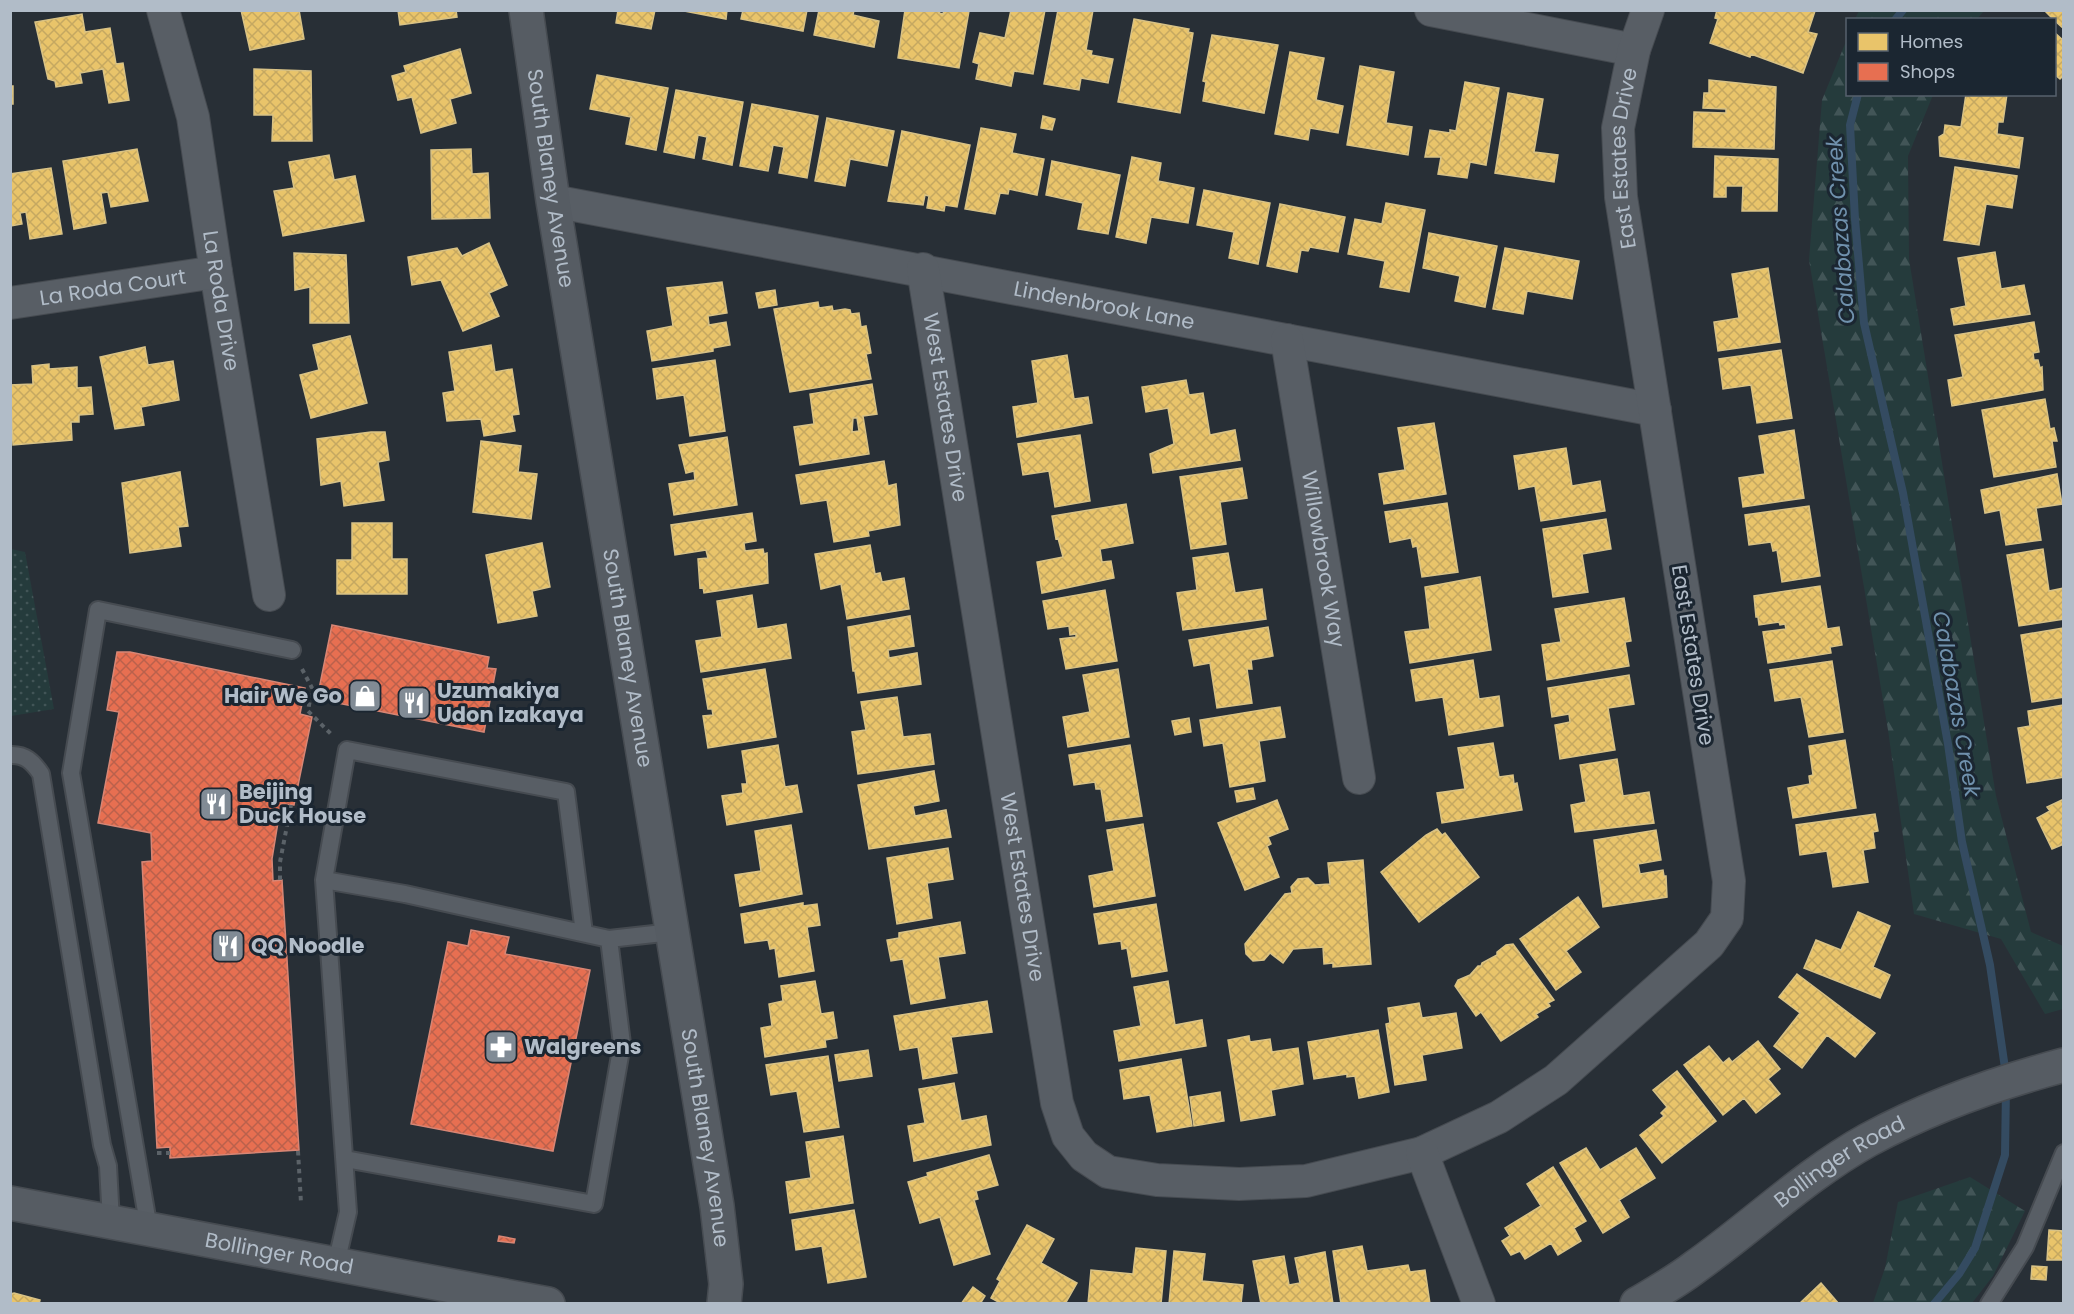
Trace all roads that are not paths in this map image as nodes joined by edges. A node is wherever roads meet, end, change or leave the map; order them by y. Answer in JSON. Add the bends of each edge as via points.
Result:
{"nodes":[{"id":1,"x":163,"y":10,"type":"edge"},
{"id":2,"x":526,"y":10,"type":"edge"},
{"id":3,"x":1431,"y":10,"type":"edge"},
{"id":4,"x":1648,"y":10,"type":"edge"},
{"id":5,"x":1634,"y":50,"type":"junction"},
{"id":6,"x":553,"y":201,"type":"junction"},
{"id":7,"x":922,"y":269,"type":"junction"},
{"id":8,"x":216,"y":272,"type":"junction"},
{"id":9,"x":10,"y":303,"type":"edge"},
{"id":10,"x":1287,"y":340,"type":"junction"},
{"id":11,"x":1655,"y":410,"type":"junction"},
{"id":12,"x":269,"y":595,"type":"dead end"},
{"id":13,"x":292,"y":650,"type":"road end"},
{"id":14,"x":10,"y":755,"type":"edge"},
{"id":15,"x":1359,"y":778,"type":"dead end"},
{"id":16,"x":324,"y":880,"type":"junction"},
{"id":17,"x":672,"y":932,"type":"junction"},
{"id":18,"x":584,"y":933,"type":"junction"},
{"id":19,"x":609,"y":939,"type":"junction"},
{"id":20,"x":2058,"y":1070,"type":"edge"},
{"id":21,"x":1422,"y":1153,"type":"junction"},
{"id":22,"x":2064,"y":1153,"type":"edge"},
{"id":23,"x":345,"y":1159,"type":"junction"},
{"id":24,"x":10,"y":1203,"type":"edge"},
{"id":25,"x":111,"y":1221,"type":"junction"},
{"id":26,"x":149,"y":1229,"type":"junction"},
{"id":27,"x":336,"y":1264,"type":"junction"},
{"id":28,"x":548,"y":1304,"type":"edge"},
{"id":29,"x":724,"y":1304,"type":"edge"},
{"id":30,"x":1479,"y":1304,"type":"edge"},
{"id":31,"x":1637,"y":1304,"type":"edge"},
{"id":32,"x":1989,"y":1304,"type":"edge"}],
"edges":[{"from":1,"to":8,"type":"street","name":"La Roda Drive","via":[[193,117]]},
{"from":2,"to":6,"type":"street","name":"South Blaney Avenue"},
{"from":3,"to":5,"type":"street"},
{"from":4,"to":5,"type":"street","name":"East Estates Drive"},
{"from":5,"to":11,"type":"street","name":"East Estates Drive","via":[[1618,128],[1621,197]]},
{"from":6,"to":7,"type":"street","name":"Lindenbrook Lane"},
{"from":6,"to":17,"type":"street","name":"South Blaney Avenue"},
{"from":7,"to":10,"type":"street","name":"Lindenbrook Lane"},
{"from":7,"to":21,"type":"street","name":"West Estates Drive","via":[[1056,1103],[1068,1136],[1084,1156],[1108,1172],[1239,1184],[1306,1181]]},
{"from":8,"to":9,"type":"street","name":"La Roda Court"},
{"from":8,"to":12,"type":"street","name":"La Roda Drive"},
{"from":10,"to":11,"type":"street","name":"Lindenbrook Lane"},
{"from":10,"to":15,"type":"street","name":"Willowbrook Way"},
{"from":11,"to":21,"type":"street","name":"East Estates Drive","via":[[1729,881],[1727,918],[1709,944],[1556,1080],[1499,1117]]},
{"from":13,"to":26,"type":"lane","via":[[98,610],[71,773]]},
{"from":14,"to":25,"type":"lane","via":[[18,754],[32,761],[41,774],[108,1166]]},
{"from":16,"to":18,"type":"lane"},
{"from":16,"to":18,"type":"lane","via":[[347,750],[566,792]]},
{"from":16,"to":23,"type":"lane"},
{"from":17,"to":19,"type":"lane"},
{"from":17,"to":29,"type":"street","name":"South Blaney Avenue","via":[[717,1206],[726,1284]]},
{"from":18,"to":19,"type":"lane"},
{"from":19,"to":23,"type":"lane","via":[[622,1044],[594,1204]]},
{"from":20,"to":31,"type":"street","name":"Bollinger Road","via":[[1956,1100],[1867,1141],[1806,1180],[1695,1268]]},
{"from":21,"to":30,"type":"street"},
{"from":22,"to":32,"type":"lane","via":[[2025,1247]]},
{"from":23,"to":27,"type":"lane","via":[[348,1212]]},
{"from":24,"to":25,"type":"street","name":"Bollinger Road"},
{"from":25,"to":26,"type":"street","name":"Bollinger Road"},
{"from":26,"to":27,"type":"street","name":"Bollinger Road"},
{"from":27,"to":28,"type":"street","name":"Bollinger Road"}]}
